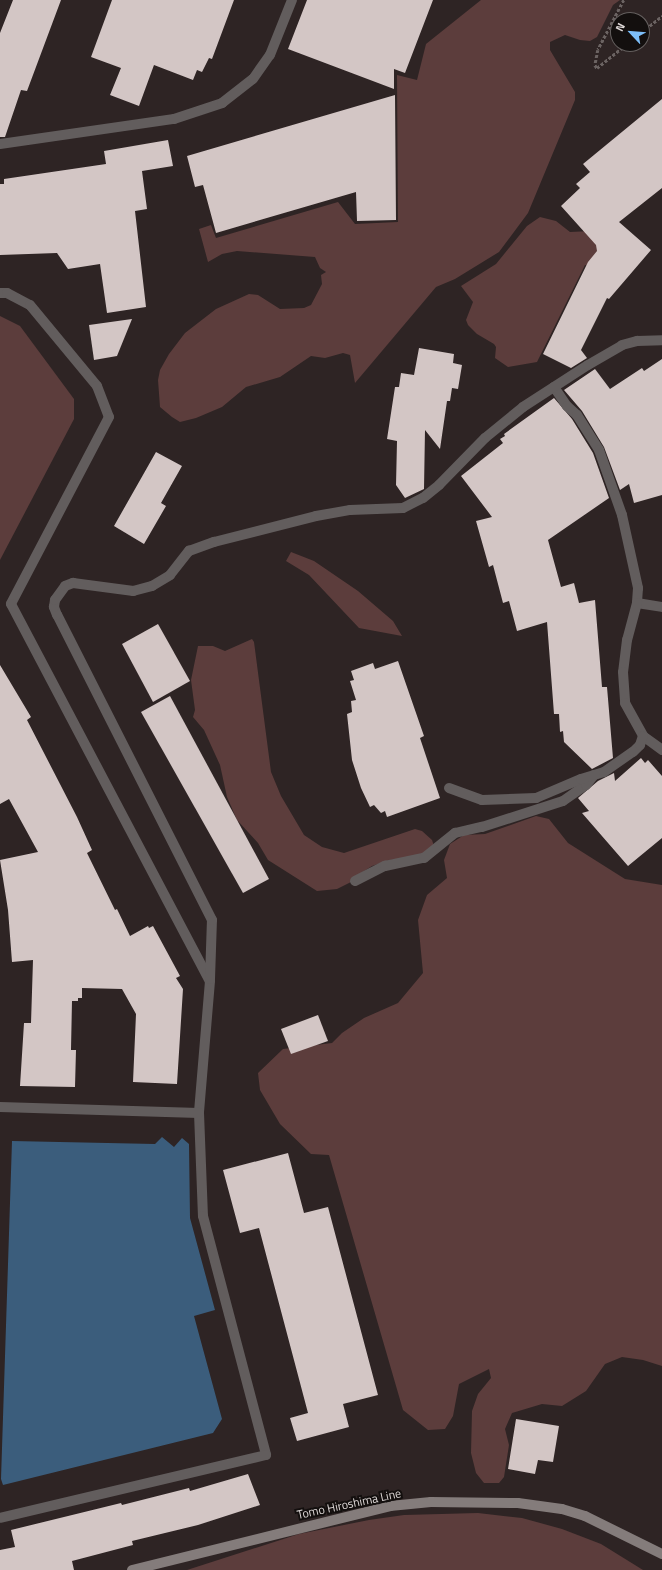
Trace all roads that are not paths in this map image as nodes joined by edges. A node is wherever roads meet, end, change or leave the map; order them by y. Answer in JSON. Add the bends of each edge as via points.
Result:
{"nodes":[{"id":1,"x":292,"y":0,"type":"edge"},
{"id":2,"x":0,"y":144,"type":"edge"},
{"id":3,"x":0,"y":293,"type":"edge"},
{"id":4,"x":662,"y":340,"type":"edge"},
{"id":5,"x":554,"y":387,"type":"junction"},
{"id":6,"x":637,"y":603,"type":"junction"},
{"id":7,"x":662,"y":607,"type":"edge"},
{"id":8,"x":643,"y":736,"type":"junction"},
{"id":9,"x":662,"y":750,"type":"edge"},
{"id":10,"x":594,"y":775,"type":"junction"},
{"id":11,"x":449,"y":788,"type":"dead end"},
{"id":12,"x":355,"y":881,"type":"dead end"},
{"id":13,"x":210,"y":982,"type":"junction"},
{"id":14,"x":0,"y":1108,"type":"edge"},
{"id":15,"x":199,"y":1113,"type":"junction"},
{"id":16,"x":0,"y":1518,"type":"edge"},
{"id":17,"x":662,"y":1554,"type":"edge"},
{"id":18,"x":132,"y":1570,"type":"edge"}],
"edges":[{"from":1,"to":2,"type":"street","via":[[270,54],[253,79],[222,103],[174,119]]},
{"from":3,"to":13,"type":"street","via":[[7,293],[30,305],[97,386],[109,417],[11,604]]},
{"from":4,"to":5,"type":"street","via":[[637,341],[622,345]]},
{"from":5,"to":6,"type":"street","via":[[567,406],[578,415],[599,450],[622,515],[636,571]]},
{"from":5,"to":13,"type":"street","via":[[523,407],[485,438],[434,489],[403,508],[350,510],[316,516],[214,542],[189,551],[170,575],[152,586],[133,591],[73,583],[65,586],[55,600],[57,615],[212,920]]},
{"from":6,"to":7,"type":"street"},
{"from":6,"to":8,"type":"street","via":[[627,640],[623,672],[625,703]]},
{"from":8,"to":9,"type":"street"},
{"from":8,"to":10,"type":"street","via":[[640,745],[620,763]]},
{"from":10,"to":11,"type":"street","via":[[536,798],[482,800]]},
{"from":10,"to":12,"type":"street","via":[[586,785],[563,801],[482,827],[455,832],[424,858],[384,866]]},
{"from":13,"to":15,"type":"street"},
{"from":14,"to":15,"type":"street"},
{"from":15,"to":16,"type":"street","via":[[203,1216],[266,1455]]},
{"from":17,"to":18,"type":"main road","name":"Tomo Hiroshima Line","via":[[585,1516],[562,1509],[518,1503],[431,1502],[390,1506]]}]}
